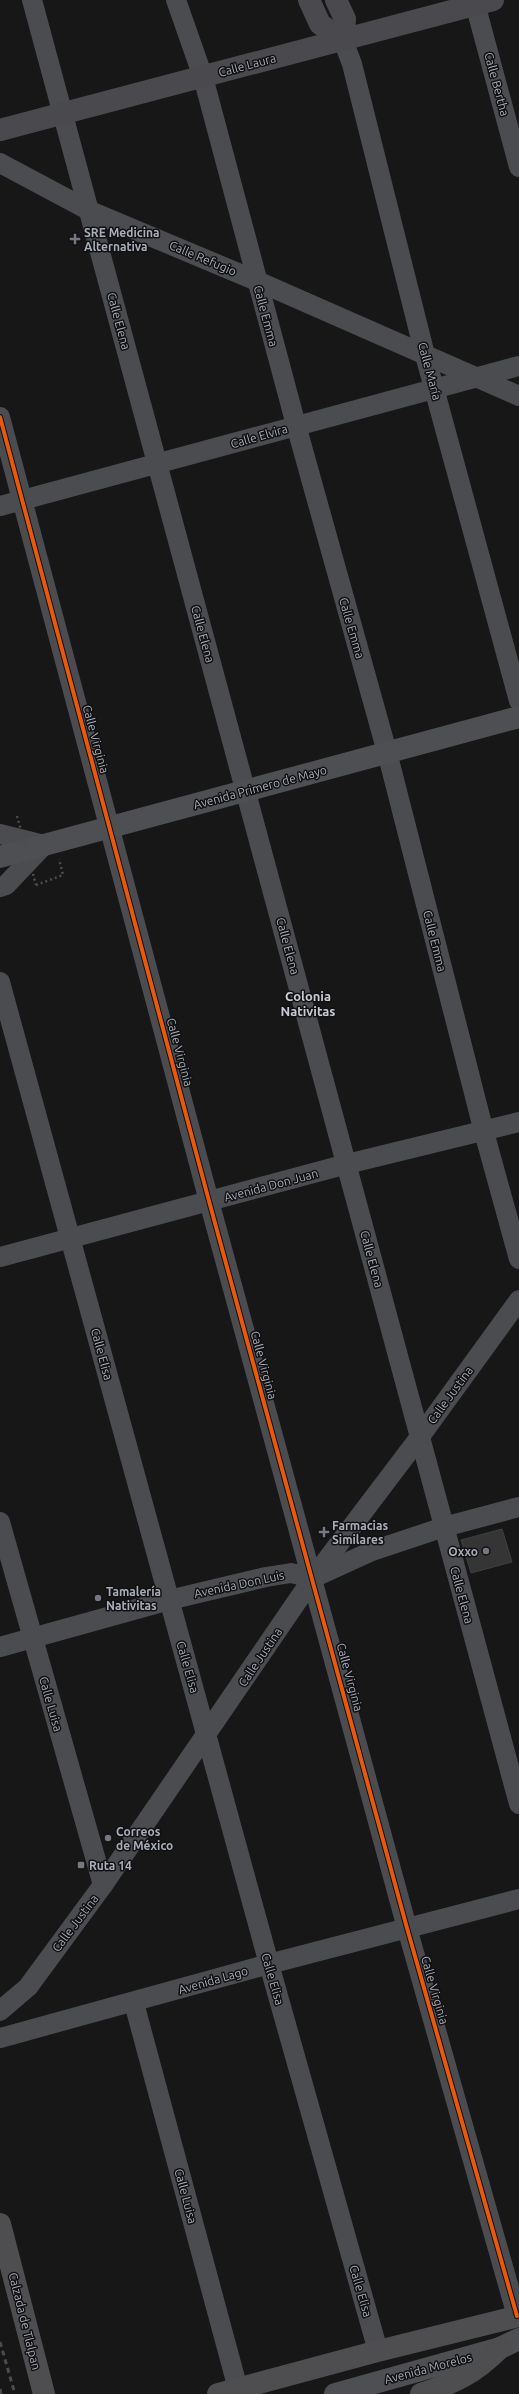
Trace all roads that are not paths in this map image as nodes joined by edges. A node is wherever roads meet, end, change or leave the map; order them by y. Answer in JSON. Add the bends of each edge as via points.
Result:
{"nodes":[{"id":1,"x":32,"y":0,"type":"edge"},
{"id":2,"x":176,"y":0,"type":"edge"},
{"id":3,"x":309,"y":0,"type":"edge"},
{"id":4,"x":336,"y":0,"type":"edge"},
{"id":5,"x":481,"y":2,"type":"edge"},
{"id":6,"x":343,"y":40,"type":"junction"},
{"id":7,"x":203,"y":77,"type":"junction"},
{"id":8,"x":63,"y":112,"type":"junction"},
{"id":9,"x":0,"y":130,"type":"edge"},
{"id":10,"x":0,"y":163,"type":"edge"},
{"id":11,"x":519,"y":167,"type":"edge"},
{"id":12,"x":90,"y":211,"type":"junction"},
{"id":13,"x":257,"y":281,"type":"junction"},
{"id":14,"x":425,"y":355,"type":"junction"},
{"id":15,"x":519,"y":366,"type":"edge"},
{"id":16,"x":476,"y":378,"type":"junction"},
{"id":17,"x":434,"y":389,"type":"junction"},
{"id":18,"x":519,"y":396,"type":"edge"},
{"id":19,"x":0,"y":417,"type":"edge"},
{"id":20,"x":296,"y":425,"type":"junction"},
{"id":21,"x":157,"y":465,"type":"junction"},
{"id":22,"x":21,"y":501,"type":"junction"},
{"id":23,"x":0,"y":506,"type":"edge"},
{"id":24,"x":519,"y":701,"type":"edge"},
{"id":25,"x":519,"y":717,"type":"edge"},
{"id":26,"x":386,"y":752,"type":"junction"},
{"id":27,"x":246,"y":792,"type":"junction"},
{"id":28,"x":109,"y":827,"type":"junction"},
{"id":29,"x":0,"y":834,"type":"edge"},
{"id":30,"x":44,"y":845,"type":"junction"},
{"id":31,"x":0,"y":857,"type":"edge"},
{"id":32,"x":0,"y":887,"type":"edge"},
{"id":33,"x":0,"y":982,"type":"edge"},
{"id":34,"x":519,"y":1122,"type":"edge"},
{"id":35,"x":484,"y":1132,"type":"junction"},
{"id":36,"x":347,"y":1164,"type":"junction"},
{"id":37,"x":209,"y":1201,"type":"junction"},
{"id":38,"x":70,"y":1238,"type":"junction"},
{"id":39,"x":0,"y":1258,"type":"edge"},
{"id":40,"x":519,"y":1259,"type":"edge"},
{"id":41,"x":519,"y":1300,"type":"edge"},
{"id":42,"x":419,"y":1438,"type":"junction"},
{"id":43,"x":519,"y":1507,"type":"edge"},
{"id":44,"x":0,"y":1522,"type":"edge"},
{"id":45,"x":444,"y":1527,"type":"junction"},
{"id":46,"x":313,"y":1578,"type":"junction"},
{"id":47,"x":169,"y":1600,"type":"junction"},
{"id":48,"x":32,"y":1638,"type":"junction"},
{"id":49,"x":0,"y":1647,"type":"edge"},
{"id":50,"x":207,"y":1735,"type":"junction"},
{"id":51,"x":519,"y":1804,"type":"edge"},
{"id":52,"x":103,"y":1885,"type":"junction"},
{"id":53,"x":519,"y":1899,"type":"edge"},
{"id":54,"x":407,"y":1928,"type":"junction"},
{"id":55,"x":268,"y":1964,"type":"junction"},
{"id":56,"x":134,"y":2003,"type":"junction"},
{"id":57,"x":0,"y":2011,"type":"edge"},
{"id":58,"x":0,"y":2038,"type":"edge"},
{"id":59,"x":0,"y":2224,"type":"edge"},
{"id":60,"x":518,"y":2316,"type":"edge"},
{"id":61,"x":519,"y":2339,"type":"edge"},
{"id":62,"x":500,"y":2348,"type":"junction"},
{"id":63,"x":378,"y":2351,"type":"junction"},
{"id":64,"x":228,"y":2391,"type":"edge"},
{"id":65,"x":44,"y":2394,"type":"edge"},
{"id":66,"x":335,"y":2394,"type":"edge"},
{"id":67,"x":421,"y":2394,"type":"edge"}],
"edges":[{"from":1,"to":8,"type":"street","name":"Calle Elena"},
{"from":2,"to":7,"type":"street","name":"Calle Emma"},
{"from":3,"to":6,"type":"street","via":[[320,24]]},
{"from":4,"to":6,"type":"street","via":[[344,19]]},
{"from":5,"to":6,"type":"street","name":"Calle Laura"},
{"from":5,"to":11,"type":"street","name":"Calle Bertha"},
{"from":6,"to":7,"type":"street","name":"Calle Laura"},
{"from":6,"to":14,"type":"street","name":"Calle María","via":[[352,64]]},
{"from":7,"to":8,"type":"street","name":"Calle Laura"},
{"from":7,"to":13,"type":"street","name":"Calle Emma"},
{"from":8,"to":9,"type":"street","name":"Calle Laura"},
{"from":8,"to":12,"type":"street","name":"Calle Elena"},
{"from":10,"to":12,"type":"street","name":"Calle Refugio"},
{"from":12,"to":13,"type":"street","name":"Calle Refugio"},
{"from":12,"to":21,"type":"street","name":"Calle Elena"},
{"from":13,"to":14,"type":"street","name":"Calle Refugio"},
{"from":13,"to":20,"type":"street","name":"Calle Emma"},
{"from":14,"to":16,"type":"street","name":"Calle Refugio"},
{"from":14,"to":17,"type":"street","name":"Calle María"},
{"from":15,"to":16,"type":"street","name":"Calle Elvira"},
{"from":16,"to":17,"type":"street","name":"Calle Elvira"},
{"from":16,"to":18,"type":"street","name":"Calle Refugio"},
{"from":17,"to":20,"type":"street","name":"Calle Elvira"},
{"from":17,"to":24,"type":"street","name":"Calle María"},
{"from":19,"to":22,"type":"street","name":"Calle Virginia"},
{"from":20,"to":21,"type":"street","name":"Calle Elvira"},
{"from":20,"to":26,"type":"street","name":"Calle Emma"},
{"from":21,"to":22,"type":"street","name":"Calle Elvira"},
{"from":21,"to":27,"type":"street","name":"Calle Elena"},
{"from":22,"to":23,"type":"street","name":"Calle Elvira"},
{"from":22,"to":28,"type":"street","name":"Calle Virginia"},
{"from":25,"to":26,"type":"main road","name":"Avenida Primero de Mayo"},
{"from":26,"to":27,"type":"main road","name":"Avenida Primero de Mayo"},
{"from":26,"to":35,"type":"street","name":"Calle Emma"},
{"from":27,"to":28,"type":"main road","name":"Avenida Primero de Mayo"},
{"from":27,"to":36,"type":"street","name":"Calle Elena"},
{"from":28,"to":30,"type":"main road","name":"Avenida Primero de Mayo"},
{"from":28,"to":37,"type":"street","name":"Calle Virginia"},
{"from":29,"to":30,"type":"street"},
{"from":30,"to":31,"type":"main road","name":"Avenida Primero de Mayo"},
{"from":30,"to":32,"type":"street","via":[[6,885]]},
{"from":33,"to":38,"type":"street","name":"Calle Elisa"},
{"from":34,"to":35,"type":"street","name":"Avenida Don Juan"},
{"from":35,"to":36,"type":"street","name":"Avenida Don Juan"},
{"from":35,"to":40,"type":"street","name":"Calle Emma"},
{"from":36,"to":37,"type":"street","name":"Avenida Don Juan"},
{"from":36,"to":42,"type":"street","name":"Calle Elena"},
{"from":37,"to":38,"type":"street","name":"Avenida Don Juan"},
{"from":37,"to":46,"type":"street","name":"Calle Virginia"},
{"from":38,"to":39,"type":"street","name":"Avenida Don Juan"},
{"from":38,"to":47,"type":"street","name":"Calle Elisa"},
{"from":41,"to":42,"type":"street","name":"Calle Justina"},
{"from":42,"to":45,"type":"street","name":"Calle Elena"},
{"from":42,"to":46,"type":"street","name":"Calle Justina"},
{"from":43,"to":45,"type":"street"},
{"from":44,"to":48,"type":"street","name":"Calle Luisa"},
{"from":45,"to":46,"type":"street","via":[[372,1551]]},
{"from":45,"to":51,"type":"street","name":"Calle Elena"},
{"from":46,"to":47,"type":"street","name":"Avenida Don Luis","via":[[291,1573]]},
{"from":46,"to":50,"type":"street","name":"Calle Justina"},
{"from":46,"to":54,"type":"street","name":"Calle Virginia"},
{"from":47,"to":48,"type":"street","name":"Avenida Don Luis"},
{"from":47,"to":50,"type":"street","name":"Calle Elisa"},
{"from":48,"to":49,"type":"street","name":"Avenida Don Luis"},
{"from":48,"to":52,"type":"street","name":"Calle Luisa"},
{"from":50,"to":52,"type":"street","name":"Calle Justina"},
{"from":50,"to":55,"type":"street","name":"Calle Elisa"},
{"from":52,"to":57,"type":"street","name":"Calle Justina","via":[[28,1987]]},
{"from":53,"to":54,"type":"street","name":"Avenida Lago"},
{"from":54,"to":55,"type":"street","name":"Avenida Lago"},
{"from":54,"to":60,"type":"street","name":"Calle Virginia"},
{"from":55,"to":56,"type":"street","name":"Avenida Lago"},
{"from":55,"to":63,"type":"street","name":"Calle Elisa"},
{"from":56,"to":58,"type":"street","name":"Avenida Lago"},
{"from":56,"to":64,"type":"street","name":"Calle Luisa"},
{"from":59,"to":65,"type":"highway","name":"Calzada de Tlalpan"},
{"from":60,"to":63,"type":"highway"},
{"from":61,"to":62,"type":"main road","name":"Avenida Morelos"},
{"from":62,"to":66,"type":"main road","name":"Avenida Morelos"},
{"from":62,"to":67,"type":"highway","via":[[482,2366],[464,2377]]},
{"from":63,"to":64,"type":"highway"}]}
